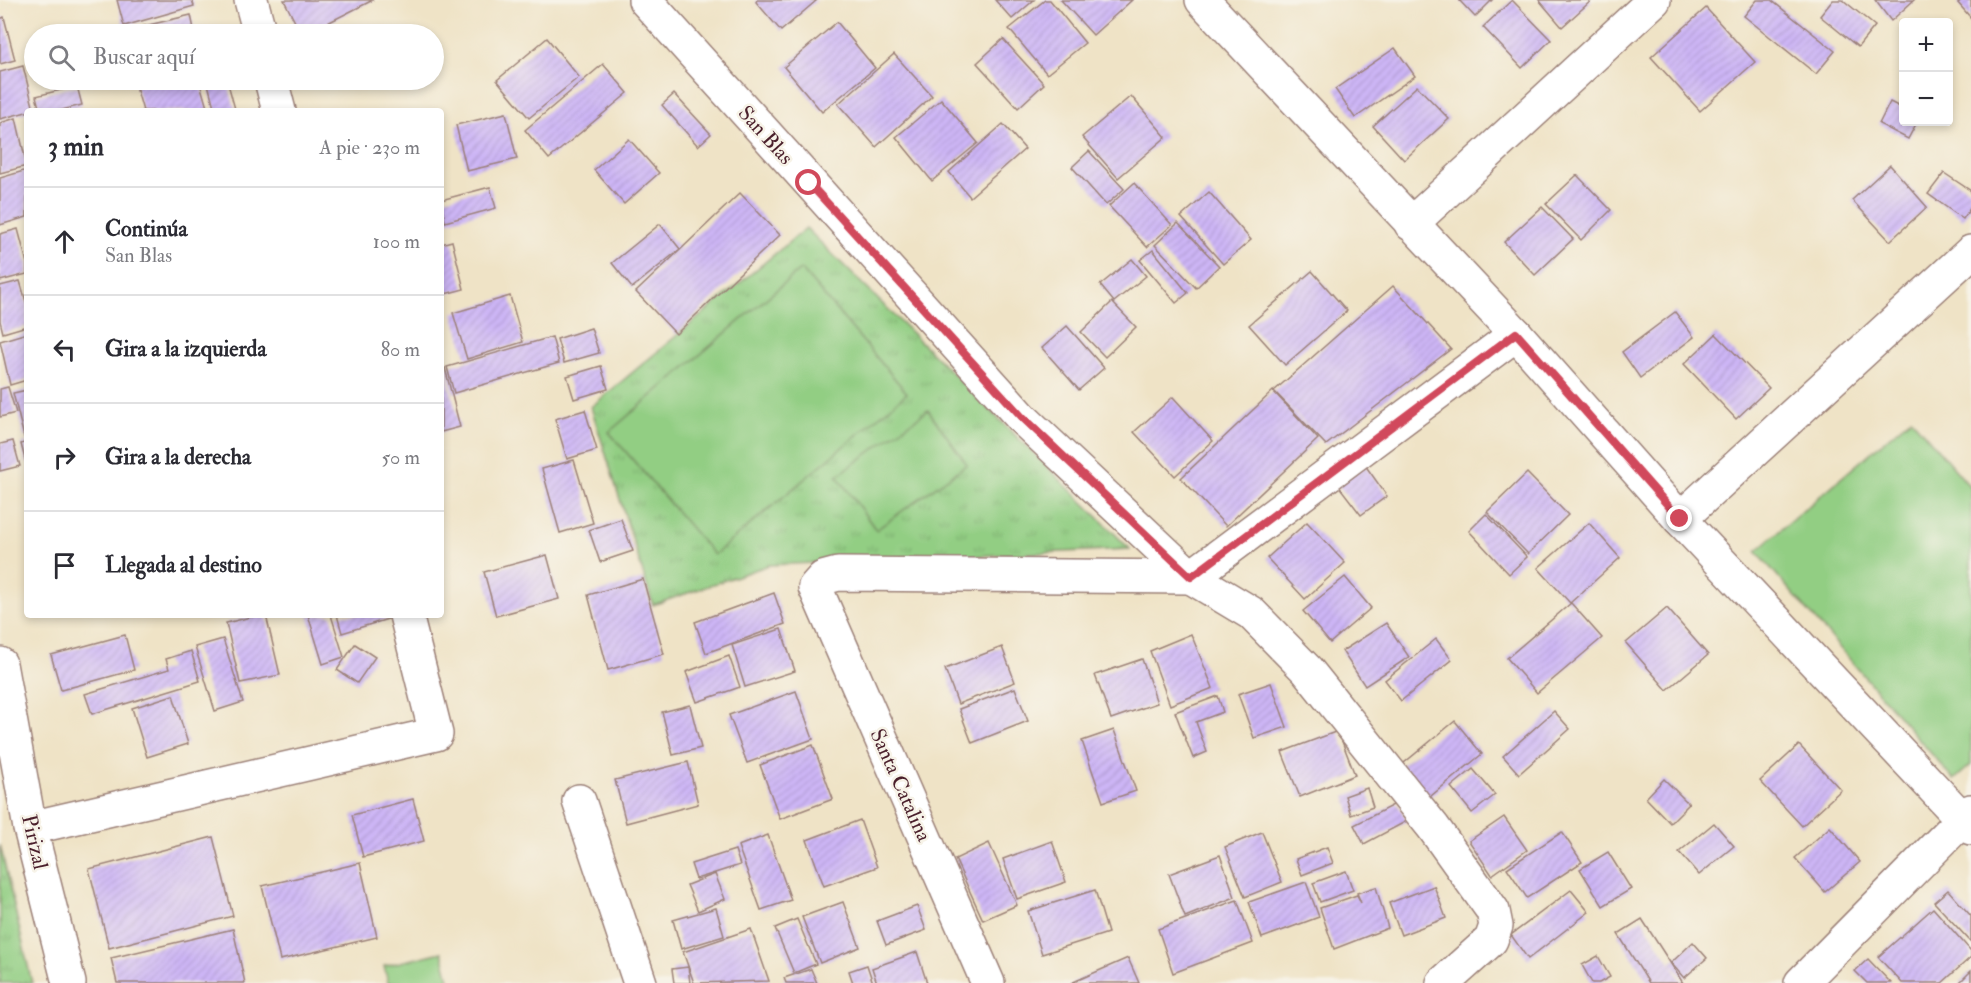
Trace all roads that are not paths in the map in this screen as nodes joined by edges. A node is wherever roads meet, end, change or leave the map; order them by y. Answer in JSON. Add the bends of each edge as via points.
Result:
{"nodes":[{"id":1,"x":251,"y":0,"type":"edge"},
{"id":2,"x":645,"y":0,"type":"edge"},
{"id":3,"x":1202,"y":0,"type":"edge"},
{"id":4,"x":1654,"y":0,"type":"edge"},
{"id":5,"x":257,"y":24,"type":"edge"},
{"id":6,"x":274,"y":90,"type":"edge"},
{"id":7,"x":278,"y":108,"type":"edge"},
{"id":8,"x":1411,"y":224,"type":"junction"},
{"id":9,"x":1971,"y":252,"type":"edge"},
{"id":10,"x":1516,"y":333,"type":"junction"},
{"id":11,"x":1680,"y":519,"type":"junction"},
{"id":12,"x":1191,"y":577,"type":"junction"},
{"id":13,"x":407,"y":618,"type":"edge"},
{"id":14,"x":0,"y":664,"type":"edge"},
{"id":15,"x":579,"y":801,"type":"dead end"},
{"id":16,"x":1968,"y":819,"type":"edge"},
{"id":17,"x":30,"y":828,"type":"junction"},
{"id":18,"x":69,"y":983,"type":"edge"},
{"id":19,"x":639,"y":983,"type":"edge"},
{"id":20,"x":988,"y":983,"type":"edge"},
{"id":21,"x":1443,"y":983,"type":"edge"},
{"id":22,"x":1801,"y":983,"type":"edge"}],
"edges":[{"from":1,"to":5,"type":"street"},
{"from":2,"to":12,"type":"street","name":"San Blas","via":[[1023,418]]},
{"from":3,"to":8,"type":"street"},
{"from":4,"to":8,"type":"street"},
{"from":6,"to":7,"type":"street"},
{"from":8,"to":10,"type":"street"},
{"from":9,"to":11,"type":"street"},
{"from":10,"to":11,"type":"street"},
{"from":10,"to":12,"type":"street"},
{"from":11,"to":16,"type":"street"},
{"from":12,"to":20,"type":"street","name":"Santa Catalina","via":[[838,574],[823,578],[814,587]]},
{"from":12,"to":21,"type":"street","name":"San Blas","via":[[1251,613],[1307,669],[1433,828],[1493,911],[1496,926],[1491,940]]},
{"from":13,"to":17,"type":"street","via":[[436,734]]},
{"from":14,"to":17,"type":"street","name":"Pirizal"},
{"from":15,"to":19,"type":"street"},
{"from":16,"to":22,"type":"street"},
{"from":17,"to":18,"type":"street","name":"Pirizal"}]}
